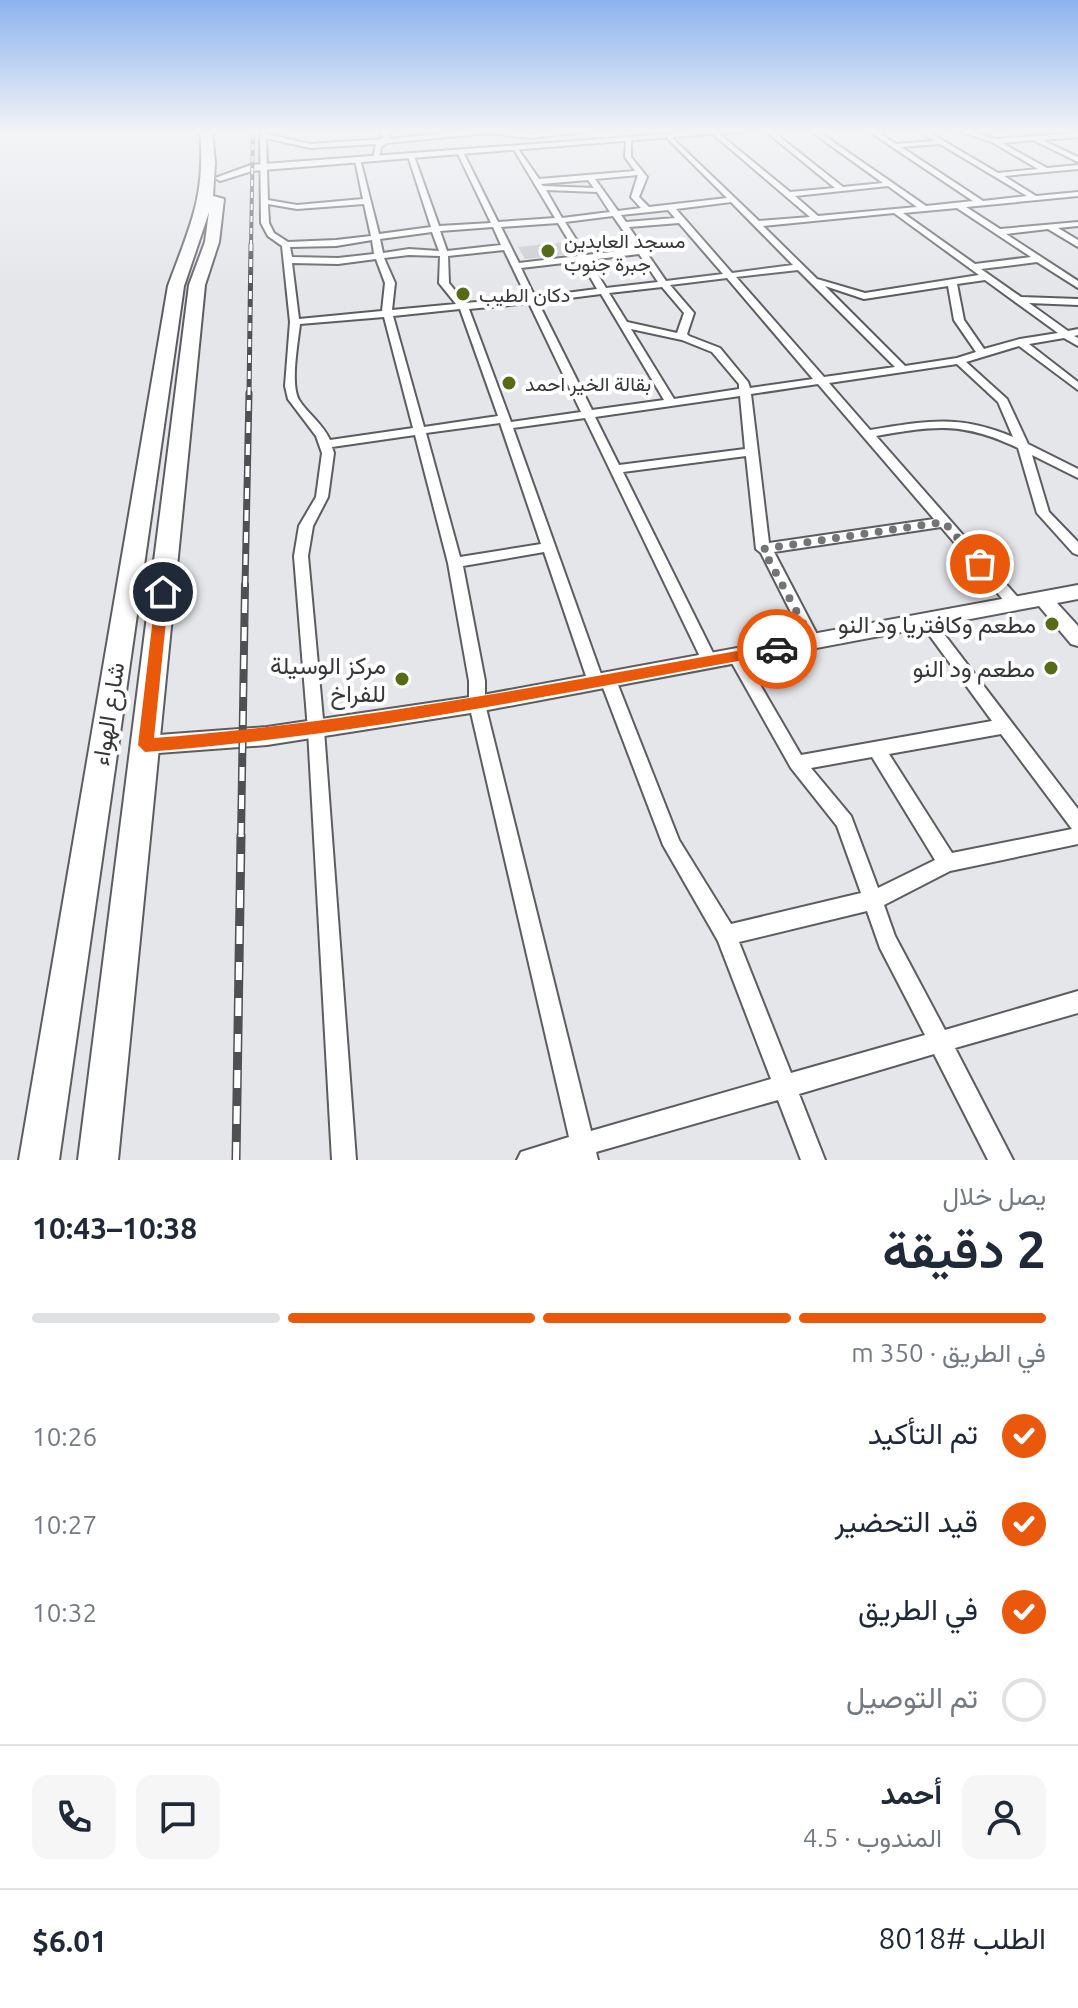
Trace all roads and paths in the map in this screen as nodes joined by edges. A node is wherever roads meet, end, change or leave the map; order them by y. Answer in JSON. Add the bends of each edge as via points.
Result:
{"nodes":[{"id":1,"x":207,"y":184,"type":"edge"},
{"id":2,"x":219,"y":184,"type":"edge"},
{"id":3,"x":260,"y":184,"type":"edge"},
{"id":4,"x":363,"y":184,"type":"edge"},
{"id":5,"x":420,"y":184,"type":"edge"},
{"id":6,"x":475,"y":184,"type":"edge"},
{"id":7,"x":543,"y":184,"type":"edge"},
{"id":8,"x":594,"y":184,"type":"edge"},
{"id":9,"x":638,"y":184,"type":"edge"},
{"id":10,"x":716,"y":184,"type":"edge"},
{"id":11,"x":774,"y":184,"type":"edge"},
{"id":12,"x":835,"y":184,"type":"edge"},
{"id":13,"x":889,"y":184,"type":"edge"},
{"id":14,"x":890,"y":184,"type":"edge"},
{"id":15,"x":952,"y":184,"type":"edge"},
{"id":16,"x":1011,"y":184,"type":"edge"},
{"id":17,"x":537,"y":185,"type":"junction"},
{"id":18,"x":841,"y":189,"type":"junction"},
{"id":19,"x":598,"y":190,"type":"junction"},
{"id":20,"x":1078,"y":194,"type":"edge"},
{"id":21,"x":787,"y":195,"type":"junction"},
{"id":22,"x":1061,"y":195,"type":"junction"},
{"id":23,"x":1035,"y":198,"type":"junction"},
{"id":24,"x":732,"y":200,"type":"junction"},
{"id":25,"x":263,"y":201,"type":"junction"},
{"id":26,"x":367,"y":201,"type":"junction"},
{"id":27,"x":981,"y":203,"type":"junction"},
{"id":28,"x":958,"y":205,"type":"junction"},
{"id":29,"x":1078,"y":205,"type":"edge"},
{"id":30,"x":670,"y":207,"type":"junction"},
{"id":31,"x":645,"y":208,"type":"junction"},
{"id":32,"x":924,"y":208,"type":"junction"},
{"id":33,"x":896,"y":211,"type":"junction"},
{"id":34,"x":614,"y":212,"type":"junction"},
{"id":35,"x":816,"y":218,"type":"junction"},
{"id":36,"x":562,"y":220,"type":"junction"},
{"id":37,"x":681,"y":220,"type":"junction"},
{"id":38,"x":494,"y":223,"type":"junction"},
{"id":39,"x":756,"y":224,"type":"junction"},
{"id":40,"x":1078,"y":224,"type":"edge"},
{"id":41,"x":624,"y":225,"type":"junction"},
{"id":42,"x":1050,"y":227,"type":"junction"},
{"id":43,"x":435,"y":229,"type":"junction"},
{"id":44,"x":998,"y":232,"type":"junction"},
{"id":45,"x":376,"y":235,"type":"junction"},
{"id":46,"x":1078,"y":244,"type":"edge"},
{"id":47,"x":286,"y":245,"type":"junction"},
{"id":48,"x":508,"y":247,"type":"junction"},
{"id":49,"x":641,"y":251,"type":"junction"},
{"id":50,"x":444,"y":254,"type":"junction"},
{"id":51,"x":379,"y":255,"type":"junction"},
{"id":52,"x":1038,"y":259,"type":"junction"},
{"id":53,"x":287,"y":260,"type":"junction"},
{"id":54,"x":585,"y":260,"type":"junction"},
{"id":55,"x":518,"y":266,"type":"junction"},
{"id":56,"x":798,"y":267,"type":"junction"},
{"id":57,"x":973,"y":267,"type":"junction"},
{"id":58,"x":1078,"y":273,"type":"edge"},
{"id":59,"x":729,"y":275,"type":"junction"},
{"id":60,"x":1063,"y":275,"type":"junction"},
{"id":61,"x":986,"y":277,"type":"junction"},
{"id":62,"x":814,"y":280,"type":"junction"},
{"id":63,"x":952,"y":282,"type":"junction"},
{"id":64,"x":665,"y":285,"type":"junction"},
{"id":65,"x":1078,"y":285,"type":"edge"},
{"id":66,"x":605,"y":291,"type":"junction"},
{"id":67,"x":531,"y":300,"type":"junction"},
{"id":68,"x":1019,"y":300,"type":"junction"},
{"id":69,"x":1078,"y":302,"type":"edge"},
{"id":70,"x":461,"y":307,"type":"junction"},
{"id":71,"x":387,"y":311,"type":"junction"},
{"id":72,"x":295,"y":322,"type":"junction"},
{"id":73,"x":626,"y":325,"type":"junction"},
{"id":74,"x":1072,"y":333,"type":"edge"},
{"id":75,"x":685,"y":338,"type":"junction"},
{"id":76,"x":1020,"y":342,"type":"junction"},
{"id":77,"x":1078,"y":343,"type":"edge"},
{"id":78,"x":981,"y":352,"type":"junction"},
{"id":79,"x":959,"y":361,"type":"junction"},
{"id":80,"x":902,"y":368,"type":"junction"},
{"id":81,"x":822,"y":379,"type":"junction"},
{"id":82,"x":1078,"y":387,"type":"edge"},
{"id":83,"x":745,"y":391,"type":"junction"},
{"id":84,"x":671,"y":402,"type":"junction"},
{"id":85,"x":590,"y":414,"type":"junction"},
{"id":86,"x":505,"y":423,"type":"junction"},
{"id":87,"x":417,"y":431,"type":"junction"},
{"id":88,"x":868,"y":434,"type":"junction"},
{"id":89,"x":327,"y":444,"type":"junction"},
{"id":90,"x":1024,"y":449,"type":"junction"},
{"id":91,"x":753,"y":452,"type":"junction"},
{"id":92,"x":616,"y":469,"type":"junction"},
{"id":93,"x":1078,"y":474,"type":"edge"},
{"id":94,"x":944,"y":522,"type":"junction"},
{"id":95,"x":549,"y":547,"type":"junction"},
{"id":96,"x":763,"y":549,"type":"junction"},
{"id":97,"x":1078,"y":550,"type":"edge"},
{"id":98,"x":455,"y":563,"type":"junction"},
{"id":99,"x":1078,"y":592,"type":"edge"},
{"id":100,"x":1044,"y":600,"type":"junction"},
{"id":101,"x":1016,"y":605,"type":"junction"},
{"id":102,"x":926,"y":621,"type":"junction"},
{"id":103,"x":1078,"y":639,"type":"edge"},
{"id":104,"x":813,"y":642,"type":"junction"},
{"id":105,"x":736,"y":656,"type":"junction"},
{"id":106,"x":709,"y":661,"type":"junction"},
{"id":107,"x":602,"y":681,"type":"junction"},
{"id":108,"x":477,"y":704,"type":"junction"},
{"id":109,"x":1005,"y":726,"type":"junction"},
{"id":110,"x":316,"y":730,"type":"junction"},
{"id":111,"x":145,"y":745,"type":"junction"},
{"id":112,"x":876,"y":748,"type":"junction"},
{"id":113,"x":797,"y":763,"type":"junction"},
{"id":114,"x":1078,"y":823,"type":"edge"},
{"id":115,"x":1078,"y":836,"type":"edge"},
{"id":116,"x":948,"y":863,"type":"junction"},
{"id":117,"x":873,"y":900,"type":"junction"},
{"id":118,"x":726,"y":935,"type":"junction"},
{"id":119,"x":1078,"y":1002,"type":"edge"},
{"id":120,"x":939,"y":1043,"type":"junction"},
{"id":121,"x":784,"y":1085,"type":"junction"},
{"id":122,"x":585,"y":1152,"type":"edge"},
{"id":123,"x":39,"y":1160,"type":"edge"},
{"id":124,"x":98,"y":1160,"type":"edge"},
{"id":125,"x":344,"y":1160,"type":"edge"},
{"id":126,"x":529,"y":1160,"type":"edge"},
{"id":127,"x":813,"y":1160,"type":"edge"},
{"id":128,"x":1001,"y":1160,"type":"edge"}],
"edges":[{"from":1,"to":123,"type":"highway","name":"شارع الهواء","via":[[176,286]]},
{"from":2,"to":111,"type":"highway","name":"شارع الهواء","via":[[212,242],[197,285]]},
{"from":3,"to":25,"type":"street"},
{"from":4,"to":26,"type":"street"},
{"from":5,"to":43,"type":"street"},
{"from":6,"to":38,"type":"street"},
{"from":7,"to":17,"type":"street"},
{"from":8,"to":19,"type":"street"},
{"from":9,"to":31,"type":"street","via":[[635,197]]},
{"from":10,"to":24,"type":"street"},
{"from":11,"to":21,"type":"street"},
{"from":12,"to":18,"type":"street"},
{"from":13,"to":18,"type":"street"},
{"from":14,"to":32,"type":"street"},
{"from":15,"to":27,"type":"street"},
{"from":16,"to":23,"type":"street"},
{"from":17,"to":19,"type":"street"},
{"from":17,"to":36,"type":"street"},
{"from":18,"to":21,"type":"street"},
{"from":19,"to":34,"type":"street"},
{"from":20,"to":22,"type":"street"},
{"from":21,"to":35,"type":"street"},
{"from":22,"to":23,"type":"street"},
{"from":22,"to":29,"type":"street"},
{"from":23,"to":27,"type":"street"},
{"from":24,"to":30,"type":"street"},
{"from":24,"to":39,"type":"street"},
{"from":25,"to":26,"type":"street","via":[[297,207]]},
{"from":25,"to":47,"type":"street","via":[[267,229]]},
{"from":26,"to":45,"type":"street"},
{"from":27,"to":28,"type":"street"},
{"from":28,"to":32,"type":"street"},
{"from":28,"to":44,"type":"street"},
{"from":30,"to":31,"type":"street"},
{"from":30,"to":37,"type":"street"},
{"from":31,"to":34,"type":"street"},
{"from":32,"to":33,"type":"street"},
{"from":33,"to":35,"type":"street"},
{"from":33,"to":57,"type":"street"},
{"from":34,"to":36,"type":"street"},
{"from":34,"to":41,"type":"street"},
{"from":35,"to":39,"type":"street"},
{"from":36,"to":38,"type":"street"},
{"from":36,"to":54,"type":"street"},
{"from":37,"to":41,"type":"street"},
{"from":37,"to":59,"type":"street"},
{"from":38,"to":43,"type":"street"},
{"from":38,"to":48,"type":"street"},
{"from":39,"to":56,"type":"street"},
{"from":40,"to":42,"type":"street"},
{"from":41,"to":49,"type":"street"},
{"from":42,"to":44,"type":"street"},
{"from":42,"to":46,"type":"street"},
{"from":43,"to":45,"type":"street"},
{"from":43,"to":50,"type":"street"},
{"from":44,"to":52,"type":"street"},
{"from":45,"to":47,"type":"street"},
{"from":45,"to":51,"type":"street"},
{"from":47,"to":53,"type":"street"},
{"from":48,"to":50,"type":"street"},
{"from":48,"to":55,"type":"street"},
{"from":49,"to":54,"type":"street"},
{"from":49,"to":64,"type":"street"},
{"from":50,"to":51,"type":"street"},
{"from":50,"to":70,"type":"street","via":[[444,283]]},
{"from":51,"to":53,"type":"street"},
{"from":51,"to":71,"type":"street","via":[[390,283]]},
{"from":52,"to":57,"type":"street"},
{"from":52,"to":60,"type":"street"},
{"from":53,"to":72,"type":"street"},
{"from":54,"to":55,"type":"street"},
{"from":54,"to":66,"type":"street"},
{"from":55,"to":67,"type":"street"},
{"from":56,"to":59,"type":"street"},
{"from":56,"to":62,"type":"street"},
{"from":57,"to":61,"type":"street"},
{"from":58,"to":60,"type":"street"},
{"from":59,"to":64,"type":"street"},
{"from":59,"to":81,"type":"street"},
{"from":60,"to":65,"type":"street"},
{"from":61,"to":63,"type":"street"},
{"from":61,"to":68,"type":"street"},
{"from":62,"to":63,"type":"street","via":[[864,296]]},
{"from":62,"to":80,"type":"street"},
{"from":63,"to":78,"type":"street","via":[[959,320]]},
{"from":64,"to":66,"type":"street"},
{"from":64,"to":75,"type":"street","via":[[689,313]]},
{"from":66,"to":67,"type":"street"},
{"from":66,"to":73,"type":"street"},
{"from":67,"to":70,"type":"street"},
{"from":67,"to":85,"type":"street"},
{"from":68,"to":69,"type":"street"},
{"from":68,"to":74,"type":"street"},
{"from":70,"to":71,"type":"street"},
{"from":70,"to":86,"type":"street"},
{"from":71,"to":72,"type":"street"},
{"from":71,"to":87,"type":"street"},
{"from":72,"to":89,"type":"street","via":[[289,373],[293,399]]},
{"from":73,"to":75,"type":"street"},
{"from":73,"to":84,"type":"street"},
{"from":74,"to":76,"type":"street"},
{"from":74,"to":77,"type":"street"},
{"from":75,"to":83,"type":"street","via":[[723,356]]},
{"from":76,"to":78,"type":"street"},
{"from":76,"to":82,"type":"street"},
{"from":78,"to":79,"type":"street"},
{"from":79,"to":80,"type":"street"},
{"from":79,"to":90,"type":"street","via":[[1003,401]]},
{"from":80,"to":81,"type":"street"},
{"from":81,"to":83,"type":"street"},
{"from":81,"to":88,"type":"street"},
{"from":83,"to":84,"type":"street"},
{"from":83,"to":91,"type":"street"},
{"from":84,"to":85,"type":"street"},
{"from":85,"to":86,"type":"street"},
{"from":85,"to":92,"type":"street"},
{"from":86,"to":87,"type":"street"},
{"from":86,"to":95,"type":"street"},
{"from":87,"to":89,"type":"street"},
{"from":87,"to":98,"type":"street"},
{"from":88,"to":90,"type":"street","via":[[945,423],[982,430]]},
{"from":88,"to":94,"type":"street"},
{"from":89,"to":110,"type":"street","via":[[322,497],[306,526],[301,556]]},
{"from":90,"to":93,"type":"street"},
{"from":90,"to":97,"type":"street","via":[[1043,513]]},
{"from":91,"to":92,"type":"street"},
{"from":91,"to":96,"type":"street"},
{"from":92,"to":106,"type":"street"},
{"from":94,"to":96,"type":"street"},
{"from":94,"to":101,"type":"street"},
{"from":95,"to":98,"type":"street"},
{"from":95,"to":107,"type":"street"},
{"from":96,"to":104,"type":"street"},
{"from":98,"to":108,"type":"street"},
{"from":99,"to":100,"type":"street"},
{"from":100,"to":101,"type":"street"},
{"from":100,"to":103,"type":"street"},
{"from":101,"to":102,"type":"street"},
{"from":102,"to":104,"type":"street"},
{"from":102,"to":109,"type":"street"},
{"from":104,"to":105,"type":"street"},
{"from":105,"to":106,"type":"street"},
{"from":105,"to":113,"type":"street"},
{"from":106,"to":107,"type":"street"},
{"from":107,"to":108,"type":"street"},
{"from":107,"to":118,"type":"street","via":[[672,845]]},
{"from":108,"to":110,"type":"street"},
{"from":108,"to":122,"type":"street"},
{"from":109,"to":112,"type":"street"},
{"from":109,"to":114,"type":"street"},
{"from":110,"to":111,"type":"street"},
{"from":110,"to":125,"type":"street"},
{"from":111,"to":124,"type":"highway","name":"شارع الهواء"},
{"from":112,"to":113,"type":"street"},
{"from":112,"to":116,"type":"street"},
{"from":113,"to":117,"type":"street","via":[[845,822]]},
{"from":115,"to":116,"type":"street"},
{"from":116,"to":117,"type":"street"},
{"from":117,"to":118,"type":"street"},
{"from":117,"to":120,"type":"street","via":[[887,941]]},
{"from":118,"to":121,"type":"street"},
{"from":119,"to":120,"type":"street"},
{"from":120,"to":121,"type":"street"},
{"from":120,"to":128,"type":"street"},
{"from":121,"to":122,"type":"street"},
{"from":121,"to":127,"type":"street"},
{"from":122,"to":126,"type":"street"}]}
